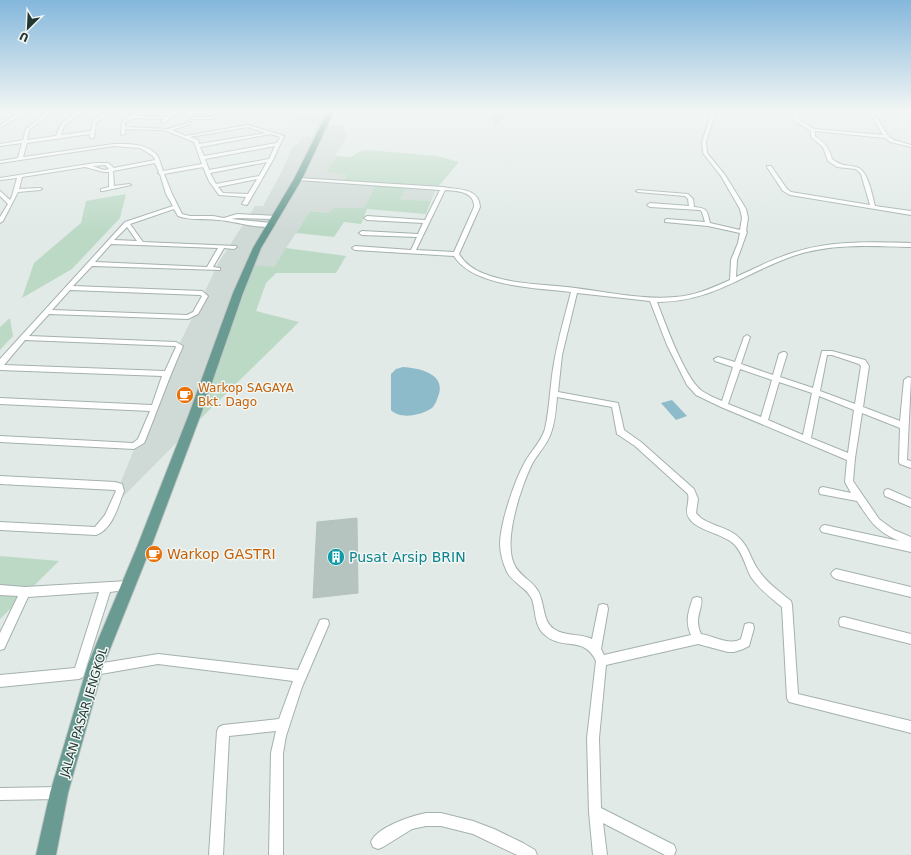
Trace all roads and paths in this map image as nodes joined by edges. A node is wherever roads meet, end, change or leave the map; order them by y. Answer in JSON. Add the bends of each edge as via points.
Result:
{"nodes":[{"id":1,"x":25,"y":151,"type":"edge"},
{"id":2,"x":25,"y":151,"type":"edge"},
{"id":3,"x":151,"y":151,"type":"edge"},
{"id":4,"x":200,"y":151,"type":"edge"},
{"id":5,"x":241,"y":151,"type":"edge"},
{"id":6,"x":276,"y":151,"type":"edge"},
{"id":7,"x":312,"y":151,"type":"edge"},
{"id":8,"x":705,"y":151,"type":"edge"},
{"id":9,"x":828,"y":151,"type":"edge"},
{"id":10,"x":202,"y":158,"type":"junction"},
{"id":11,"x":20,"y":159,"type":"junction"},
{"id":12,"x":271,"y":160,"type":"junction"},
{"id":13,"x":157,"y":161,"type":"junction"},
{"id":14,"x":0,"y":162,"type":"edge"},
{"id":15,"x":204,"y":165,"type":"junction"},
{"id":16,"x":769,"y":167,"type":"dead end"},
{"id":17,"x":111,"y":169,"type":"junction"},
{"id":18,"x":207,"y":172,"type":"junction"},
{"id":19,"x":160,"y":173,"type":"junction"},
{"id":20,"x":20,"y":176,"type":"junction"},
{"id":21,"x":261,"y":177,"type":"junction"},
{"id":22,"x":0,"y":179,"type":"edge"},
{"id":23,"x":298,"y":179,"type":"junction"},
{"id":24,"x":129,"y":185,"type":"dead end"},
{"id":25,"x":215,"y":186,"type":"junction"},
{"id":26,"x":112,"y":188,"type":"junction"},
{"id":27,"x":443,"y":188,"type":"junction"},
{"id":28,"x":40,"y":189,"type":"dead end"},
{"id":29,"x":103,"y":190,"type":"dead end"},
{"id":30,"x":17,"y":191,"type":"junction"},
{"id":31,"x":638,"y":191,"type":"dead end"},
{"id":32,"x":0,"y":193,"type":"edge"},
{"id":33,"x":250,"y":196,"type":"junction"},
{"id":34,"x":10,"y":203,"type":"junction"},
{"id":35,"x":245,"y":204,"type":"dead end"},
{"id":36,"x":650,"y":205,"type":"dead end"},
{"id":37,"x":175,"y":207,"type":"junction"},
{"id":38,"x":873,"y":207,"type":"junction"},
{"id":39,"x":692,"y":208,"type":"junction"},
{"id":40,"x":911,"y":213,"type":"edge"},
{"id":41,"x":367,"y":218,"type":"dead end"},
{"id":42,"x":224,"y":220,"type":"junction"},
{"id":43,"x":0,"y":221,"type":"edge"},
{"id":44,"x":273,"y":221,"type":"junction"},
{"id":45,"x":667,"y":221,"type":"dead end"},
{"id":46,"x":427,"y":222,"type":"junction"},
{"id":47,"x":127,"y":223,"type":"junction"},
{"id":48,"x":708,"y":224,"type":"junction"},
{"id":49,"x":744,"y":232,"type":"junction"},
{"id":50,"x":362,"y":233,"type":"dead end"},
{"id":51,"x":420,"y":236,"type":"junction"},
{"id":52,"x":110,"y":242,"type":"junction"},
{"id":53,"x":141,"y":243,"type":"junction"},
{"id":54,"x":911,"y":245,"type":"edge"},
{"id":55,"x":222,"y":246,"type":"junction"},
{"id":56,"x":234,"y":247,"type":"dead end"},
{"id":57,"x":355,"y":248,"type":"dead end"},
{"id":58,"x":413,"y":251,"type":"junction"},
{"id":59,"x":456,"y":254,"type":"junction"},
{"id":60,"x":90,"y":264,"type":"junction"},
{"id":61,"x":209,"y":269,"type":"junction"},
{"id":62,"x":218,"y":269,"type":"dead end"},
{"id":63,"x":733,"y":282,"type":"junction"},
{"id":64,"x":69,"y":288,"type":"junction"},
{"id":65,"x":575,"y":290,"type":"junction"},
{"id":66,"x":653,"y":300,"type":"junction"},
{"id":67,"x":47,"y":312,"type":"junction"},
{"id":68,"x":747,"y":337,"type":"dead end"},
{"id":69,"x":23,"y":338,"type":"junction"},
{"id":70,"x":783,"y":354,"type":"dead end"},
{"id":71,"x":718,"y":359,"type":"dead end"},
{"id":72,"x":0,"y":365,"type":"edge"},
{"id":73,"x":737,"y":366,"type":"junction"},
{"id":74,"x":167,"y":374,"type":"junction"},
{"id":75,"x":776,"y":379,"type":"junction"},
{"id":76,"x":911,"y":381,"type":"edge"},
{"id":77,"x":816,"y":392,"type":"junction"},
{"id":78,"x":555,"y":394,"type":"junction"},
{"id":79,"x":0,"y":400,"type":"edge"},
{"id":80,"x":908,"y":404,"type":"edge"},
{"id":81,"x":724,"y":405,"type":"junction"},
{"id":82,"x":155,"y":408,"type":"junction"},
{"id":83,"x":859,"y":408,"type":"junction"},
{"id":84,"x":764,"y":421,"type":"junction"},
{"id":85,"x":906,"y":431,"type":"edge"},
{"id":86,"x":0,"y":439,"type":"edge"},
{"id":87,"x":806,"y":440,"type":"junction"},
{"id":88,"x":851,"y":458,"type":"junction"},
{"id":89,"x":911,"y":465,"type":"edge"},
{"id":90,"x":0,"y":480,"type":"edge"},
{"id":91,"x":823,"y":491,"type":"dead end"},
{"id":92,"x":888,"y":493,"type":"dead end"},
{"id":93,"x":860,"y":498,"type":"junction"},
{"id":94,"x":911,"y":503,"type":"edge"},
{"id":95,"x":0,"y":526,"type":"edge"},
{"id":96,"x":825,"y":529,"type":"dead end"},
{"id":97,"x":911,"y":542,"type":"edge"},
{"id":98,"x":911,"y":548,"type":"edge"},
{"id":99,"x":836,"y":574,"type":"dead end"},
{"id":100,"x":128,"y":586,"type":"junction"},
{"id":101,"x":106,"y":587,"type":"junction"},
{"id":102,"x":0,"y":590,"type":"edge"},
{"id":103,"x":25,"y":592,"type":"junction"},
{"id":104,"x":911,"y":592,"type":"edge"},
{"id":105,"x":697,"y":602,"type":"dead end"},
{"id":106,"x":602,"y":609,"type":"dead end"},
{"id":107,"x":844,"y":622,"type":"dead end"},
{"id":108,"x":324,"y":624,"type":"dead end"},
{"id":109,"x":749,"y":628,"type":"dead end"},
{"id":110,"x":698,"y":639,"type":"junction"},
{"id":111,"x":911,"y":639,"type":"edge"},
{"id":112,"x":0,"y":645,"type":"edge"},
{"id":113,"x":596,"y":649,"type":"junction"},
{"id":114,"x":601,"y":661,"type":"junction"},
{"id":115,"x":95,"y":669,"type":"junction"},
{"id":116,"x":301,"y":676,"type":"junction"},
{"id":117,"x":0,"y":681,"type":"edge"},
{"id":118,"x":284,"y":724,"type":"junction"},
{"id":119,"x":911,"y":727,"type":"edge"},
{"id":120,"x":60,"y":793,"type":"junction"},
{"id":121,"x":0,"y":794,"type":"edge"},
{"id":122,"x":595,"y":812,"type":"junction"},
{"id":123,"x":378,"y":842,"type":"dead end"},
{"id":124,"x":669,"y":850,"type":"dead end"},
{"id":125,"x":46,"y":855,"type":"edge"},
{"id":126,"x":216,"y":855,"type":"edge"},
{"id":127,"x":276,"y":855,"type":"edge"},
{"id":128,"x":530,"y":855,"type":"edge"},
{"id":129,"x":600,"y":855,"type":"edge"}],
"edges":[{"from":1,"to":11,"type":"street"},
{"from":2,"to":11,"type":"street"},
{"from":3,"to":13,"type":"street"},
{"from":4,"to":10,"type":"street"},
{"from":5,"to":10,"type":"street"},
{"from":6,"to":12,"type":"street"},
{"from":7,"to":23,"type":"main road","name":"JALAN PASAR JENGKOL"},
{"from":8,"to":49,"type":"street","via":[[744,209]]},
{"from":9,"to":38,"type":"street","via":[[830,160],[838,166],[857,168],[863,174]]},
{"from":10,"to":15,"type":"street"},
{"from":11,"to":14,"type":"street"},
{"from":12,"to":18,"type":"street"},
{"from":12,"to":21,"type":"street"},
{"from":13,"to":17,"type":"street"},
{"from":13,"to":19,"type":"street"},
{"from":15,"to":18,"type":"street"},
{"from":15,"to":19,"type":"street"},
{"from":16,"to":38,"type":"street","via":[[785,190],[790,193]]},
{"from":17,"to":20,"type":"street","via":[[104,171],[85,165]]},
{"from":17,"to":26,"type":"street"},
{"from":18,"to":25,"type":"street"},
{"from":19,"to":37,"type":"street"},
{"from":20,"to":22,"type":"street"},
{"from":20,"to":30,"type":"street"},
{"from":21,"to":25,"type":"street"},
{"from":21,"to":33,"type":"street"},
{"from":23,"to":27,"type":"street"},
{"from":23,"to":44,"type":"main road","name":"JALAN PASAR JENGKOL"},
{"from":24,"to":26,"type":"street"},
{"from":25,"to":33,"type":"street","via":[[221,194]]},
{"from":26,"to":29,"type":"street"},
{"from":27,"to":46,"type":"street"},
{"from":27,"to":59,"type":"street","via":[[467,192],[477,201],[477,207]]},
{"from":28,"to":30,"type":"street"},
{"from":30,"to":34,"type":"street"},
{"from":31,"to":39,"type":"street","via":[[686,195]]},
{"from":32,"to":34,"type":"street"},
{"from":33,"to":35,"type":"street"},
{"from":34,"to":43,"type":"street"},
{"from":36,"to":39,"type":"street"},
{"from":37,"to":42,"type":"street","via":[[183,217]]},
{"from":37,"to":47,"type":"street"},
{"from":38,"to":40,"type":"street"},
{"from":39,"to":48,"type":"street","via":[[705,211]]},
{"from":41,"to":46,"type":"street"},
{"from":42,"to":44,"type":"street"},
{"from":42,"to":44,"type":"street","via":[[237,216]]},
{"from":44,"to":100,"type":"main road","name":"JALAN PASAR JENGKOL","via":[[257,248],[238,293]]},
{"from":45,"to":48,"type":"street"},
{"from":46,"to":51,"type":"street"},
{"from":47,"to":52,"type":"street"},
{"from":47,"to":53,"type":"street"},
{"from":48,"to":49,"type":"street"},
{"from":49,"to":63,"type":"street","via":[[734,260]]},
{"from":50,"to":51,"type":"street"},
{"from":51,"to":58,"type":"street"},
{"from":52,"to":53,"type":"street"},
{"from":52,"to":60,"type":"street"},
{"from":53,"to":55,"type":"street"},
{"from":54,"to":63,"type":"street","via":[[852,244],[802,252],[780,259]]},
{"from":55,"to":56,"type":"street"},
{"from":55,"to":61,"type":"street"},
{"from":57,"to":58,"type":"street"},
{"from":58,"to":59,"type":"street"},
{"from":59,"to":65,"type":"street","via":[[467,267],[504,282]]},
{"from":60,"to":61,"type":"street"},
{"from":60,"to":64,"type":"street"},
{"from":61,"to":62,"type":"street"},
{"from":63,"to":66,"type":"street","via":[[687,297]]},
{"from":64,"to":67,"type":"street"},
{"from":64,"to":67,"type":"street","via":[[202,293],[205,296],[196,314],[188,317]]},
{"from":65,"to":66,"type":"street"},
{"from":65,"to":78,"type":"street","via":[[558,364]]},
{"from":66,"to":81,"type":"street","via":[[670,345],[690,383],[699,392]]},
{"from":67,"to":69,"type":"street"},
{"from":68,"to":73,"type":"street"},
{"from":69,"to":72,"type":"street"},
{"from":69,"to":74,"type":"street","via":[[178,345],[180,346]]},
{"from":70,"to":75,"type":"street"},
{"from":71,"to":73,"type":"street"},
{"from":72,"to":74,"type":"street"},
{"from":73,"to":75,"type":"street"},
{"from":73,"to":81,"type":"street"},
{"from":74,"to":82,"type":"street"},
{"from":75,"to":77,"type":"street"},
{"from":75,"to":84,"type":"street"},
{"from":76,"to":80,"type":"street","via":[[908,380]]},
{"from":77,"to":83,"type":"street"},
{"from":77,"to":83,"type":"street","via":[[824,353],[859,361],[865,366]]},
{"from":77,"to":87,"type":"street"},
{"from":78,"to":113,"type":"street","via":[[546,436],[529,463],[517,493],[505,541],[506,555],[513,572],[534,593],[544,623],[550,632],[589,643]]},
{"from":78,"to":119,"type":"street","via":[[615,405],[620,432],[638,444],[691,492],[694,500],[691,511],[693,516],[727,533],[743,547],[757,577],[787,605],[793,698]]},
{"from":79,"to":82,"type":"street"},
{"from":80,"to":85,"type":"street"},
{"from":81,"to":84,"type":"street"},
{"from":82,"to":86,"type":"street","via":[[141,441],[134,446]]},
{"from":83,"to":85,"type":"street"},
{"from":83,"to":88,"type":"street"},
{"from":84,"to":87,"type":"street"},
{"from":85,"to":89,"type":"street","via":[[903,462]]},
{"from":87,"to":88,"type":"street"},
{"from":88,"to":93,"type":"street","via":[[849,482]]},
{"from":90,"to":95,"type":"street","via":[[115,486],[119,487],[120,491],[106,522],[96,531]]},
{"from":91,"to":93,"type":"street"},
{"from":92,"to":94,"type":"street"},
{"from":93,"to":97,"type":"street","via":[[876,522],[891,533]]},
{"from":96,"to":98,"type":"street"},
{"from":99,"to":104,"type":"street"},
{"from":100,"to":101,"type":"street"},
{"from":100,"to":115,"type":"main road","name":"JALAN PASAR JENGKOL"},
{"from":101,"to":103,"type":"street"},
{"from":101,"to":117,"type":"street","via":[[79,673]]},
{"from":102,"to":103,"type":"street"},
{"from":103,"to":112,"type":"street"},
{"from":105,"to":110,"type":"street","via":[[692,614],[692,624]]},
{"from":106,"to":113,"type":"street"},
{"from":107,"to":111,"type":"street"},
{"from":108,"to":116,"type":"street"},
{"from":109,"to":110,"type":"street","via":[[745,642],[737,646],[726,647]]},
{"from":110,"to":114,"type":"street"},
{"from":113,"to":114,"type":"street"},
{"from":114,"to":122,"type":"street","via":[[593,738]]},
{"from":115,"to":116,"type":"street","via":[[158,659]]},
{"from":115,"to":120,"type":"main road","name":"JALAN PASAR JENGKOL"},
{"from":116,"to":118,"type":"street"},
{"from":118,"to":126,"type":"street","via":[[223,731]]},
{"from":118,"to":127,"type":"street","via":[[277,753]]},
{"from":120,"to":121,"type":"street"},
{"from":120,"to":125,"type":"main road","name":"JALAN PASAR JENGKOL"},
{"from":122,"to":124,"type":"street"},
{"from":122,"to":129,"type":"street"},
{"from":123,"to":128,"type":"street","via":[[412,822],[438,819],[452,821],[497,838]]}]}
